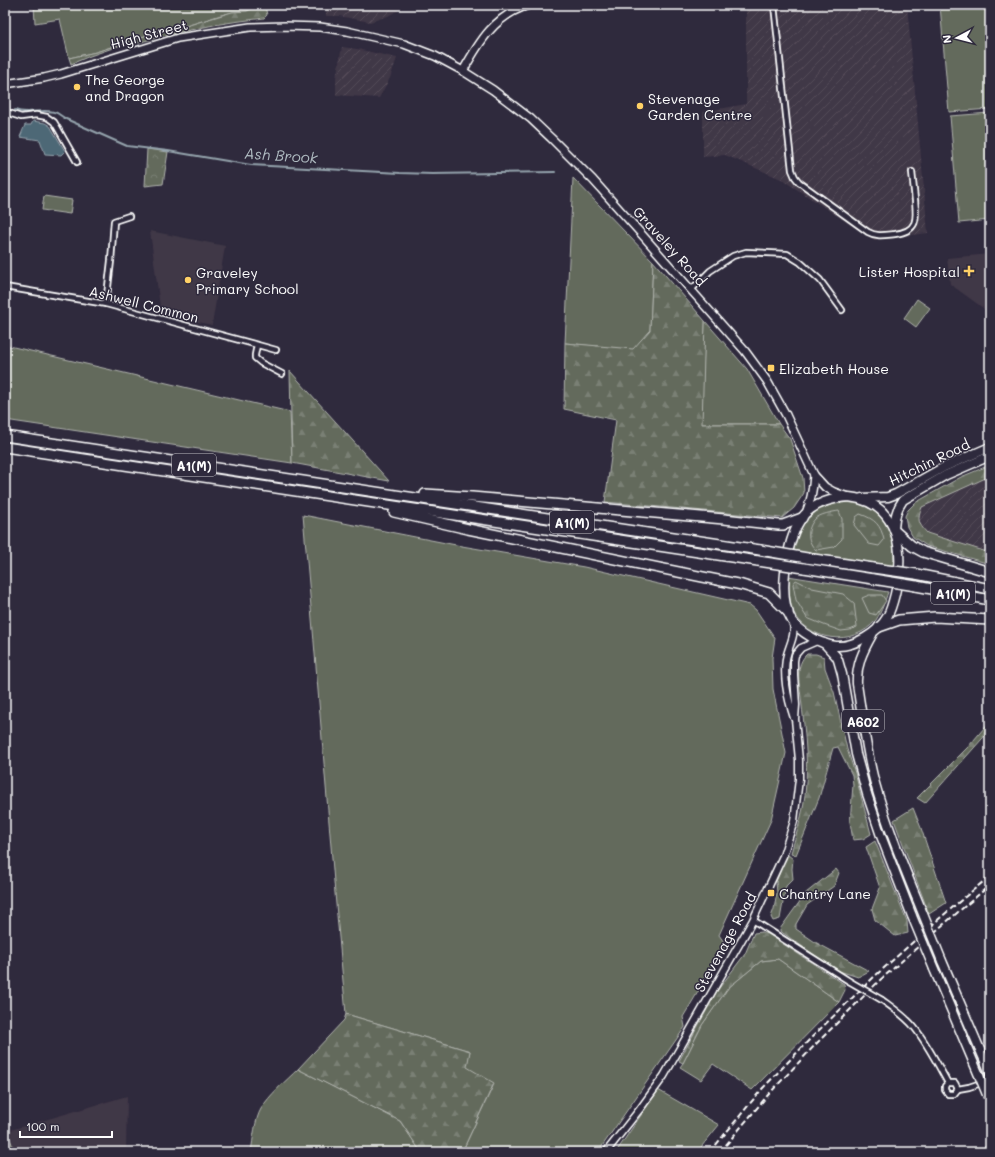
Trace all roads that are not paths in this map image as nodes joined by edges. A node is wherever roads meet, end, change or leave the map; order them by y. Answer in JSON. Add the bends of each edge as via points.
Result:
{"nodes":[{"id":1,"x":529,"y":5,"type":"edge"},
{"id":2,"x":774,"y":5,"type":"edge"},
{"id":3,"x":463,"y":71,"type":"junction"},
{"id":4,"x":5,"y":84,"type":"edge"},
{"id":5,"x":5,"y":97,"type":"edge"},
{"id":6,"x":6,"y":112,"type":"junction"},
{"id":7,"x":5,"y":120,"type":"edge"},
{"id":8,"x":76,"y":162,"type":"dead end"},
{"id":9,"x":912,"y":172,"type":"dead end"},
{"id":10,"x":129,"y":216,"type":"dead end"},
{"id":11,"x":5,"y":288,"type":"edge"},
{"id":12,"x":691,"y":290,"type":"junction"},
{"id":13,"x":106,"y":304,"type":"junction"},
{"id":14,"x":842,"y":310,"type":"dead end"},
{"id":15,"x":257,"y":345,"type":"junction"},
{"id":16,"x":276,"y":350,"type":"dead end"},
{"id":17,"x":282,"y":374,"type":"dead end"},
{"id":18,"x":5,"y":436,"type":"edge"},
{"id":19,"x":5,"y":447,"type":"edge"},
{"id":20,"x":990,"y":447,"type":"edge"},
{"id":21,"x":990,"y":456,"type":"edge"},
{"id":22,"x":814,"y":475,"type":"junction"},
{"id":23,"x":383,"y":493,"type":"junction"},
{"id":24,"x":852,"y":498,"type":"junction"},
{"id":25,"x":352,"y":500,"type":"junction"},
{"id":26,"x":804,"y":516,"type":"junction"},
{"id":27,"x":895,"y":530,"type":"junction"},
{"id":28,"x":990,"y":572,"type":"edge"},
{"id":29,"x":990,"y":589,"type":"edge"},
{"id":30,"x":990,"y":600,"type":"edge"},
{"id":31,"x":788,"y":612,"type":"junction"},
{"id":32,"x":990,"y":620,"type":"edge"},
{"id":33,"x":793,"y":622,"type":"junction"},
{"id":34,"x":879,"y":627,"type":"junction"},
{"id":35,"x":872,"y":634,"type":"junction"},
{"id":36,"x":820,"y":642,"type":"junction"},
{"id":37,"x":795,"y":720,"type":"junction"},
{"id":38,"x":753,"y":920,"type":"junction"},
{"id":39,"x":989,"y":1071,"type":"edge"},
{"id":40,"x":990,"y":1080,"type":"edge"},
{"id":41,"x":948,"y":1083,"type":"junction"},
{"id":42,"x":958,"y":1089,"type":"junction"},
{"id":43,"x":989,"y":1100,"type":"edge"},
{"id":44,"x":606,"y":1152,"type":"edge"}],
"edges":[{"from":1,"to":3,"type":"main road","via":[[506,16],[495,25],[476,47]]},
{"from":2,"to":9,"type":"street","via":[[792,170],[799,182],[868,232],[882,236],[903,233],[914,224],[916,213]]},
{"from":3,"to":4,"type":"main road","name":"High Street","via":[[435,56],[398,43],[347,31],[320,27],[250,27],[178,38],[61,74]]},
{"from":3,"to":12,"type":"main road","name":"Graveley Road","via":[[513,104],[551,138],[593,180]]},
{"from":5,"to":6,"type":"street"},
{"from":6,"to":7,"type":"street"},
{"from":6,"to":8,"type":"street","via":[[21,117],[36,115],[49,118],[54,122]]},
{"from":10,"to":13,"type":"street","via":[[114,221]]},
{"from":11,"to":13,"type":"street","name":"Ashwell Common"},
{"from":12,"to":14,"type":"street","via":[[710,271],[733,256],[746,252],[787,254],[820,280]]},
{"from":12,"to":22,"type":"main road","name":"Graveley Road","via":[[745,351],[767,381]]},
{"from":13,"to":15,"type":"street","name":"Ashwell Common"},
{"from":15,"to":16,"type":"street","name":"Ashwell Common"},
{"from":15,"to":17,"type":"street","via":[[255,358]]},
{"from":18,"to":23,"type":"highway","number":"A1(M)"},
{"from":19,"to":25,"type":"highway","number":"A1(M)"},
{"from":20,"to":24,"type":"main road","name":"Hitchin Road","via":[[944,467],[896,494]]},
{"from":21,"to":27,"type":"main road","name":"Hitchin Road","via":[[946,474],[903,500],[895,515]]},
{"from":22,"to":24,"type":"main road","name":"Graveley Road","via":[[825,487]]},
{"from":22,"to":26,"type":"main road","via":[[810,503]]},
{"from":23,"to":26,"type":"highway","number":"A1(M)","via":[[472,497],[779,525]]},
{"from":23,"to":29,"type":"highway","number":"A1(M)","bridge":true,"via":[[916,574]]},
{"from":24,"to":26,"type":"main road","via":[[826,500]]},
{"from":24,"to":27,"type":"main road","via":[[878,508]]},
{"from":25,"to":30,"type":"highway","number":"A1(M)","bridge":true,"via":[[804,568]]},
{"from":25,"to":31,"type":"highway","via":[[468,529],[748,586],[769,593]]},
{"from":26,"to":31,"type":"main road","via":[[792,536],[785,567],[784,586]]},
{"from":27,"to":28,"type":"highway","via":[[912,546],[923,552]]},
{"from":27,"to":34,"type":"main road","via":[[900,555],[899,579],[891,609]]},
{"from":31,"to":33,"type":"main road"},
{"from":32,"to":34,"type":"highway","via":[[935,617],[899,620]]},
{"from":33,"to":36,"type":"main road"},
{"from":33,"to":37,"type":"street","name":"Stevenage Road","via":[[794,634],[786,660],[786,669],[790,705]]},
{"from":34,"to":35,"type":"main road"},
{"from":35,"to":36,"type":"main road","via":[[844,645]]},
{"from":35,"to":39,"type":"main road","number":"A602","bridge":true,"via":[[863,650],[856,674],[868,755],[883,810],[905,870]]},
{"from":36,"to":37,"type":"street","name":"Stevenage Road","via":[[804,646],[795,656]]},
{"from":36,"to":43,"type":"main road","number":"A602","bridge":true,"via":[[838,660],[856,754],[874,818]]},
{"from":37,"to":38,"type":"street","name":"Stevenage Road","via":[[799,780],[794,821],[783,856]]},
{"from":38,"to":41,"type":"street","bridge":true,"via":[[901,1014],[914,1027]]},
{"from":38,"to":44,"type":"street","name":"Stevenage Road","via":[[664,1076]]},
{"from":40,"to":42,"type":"street"},
{"from":41,"to":42,"type":"street","via":[[955,1083]]},
{"from":41,"to":42,"type":"street","via":[[945,1090],[948,1094],[954,1094]]}]}
